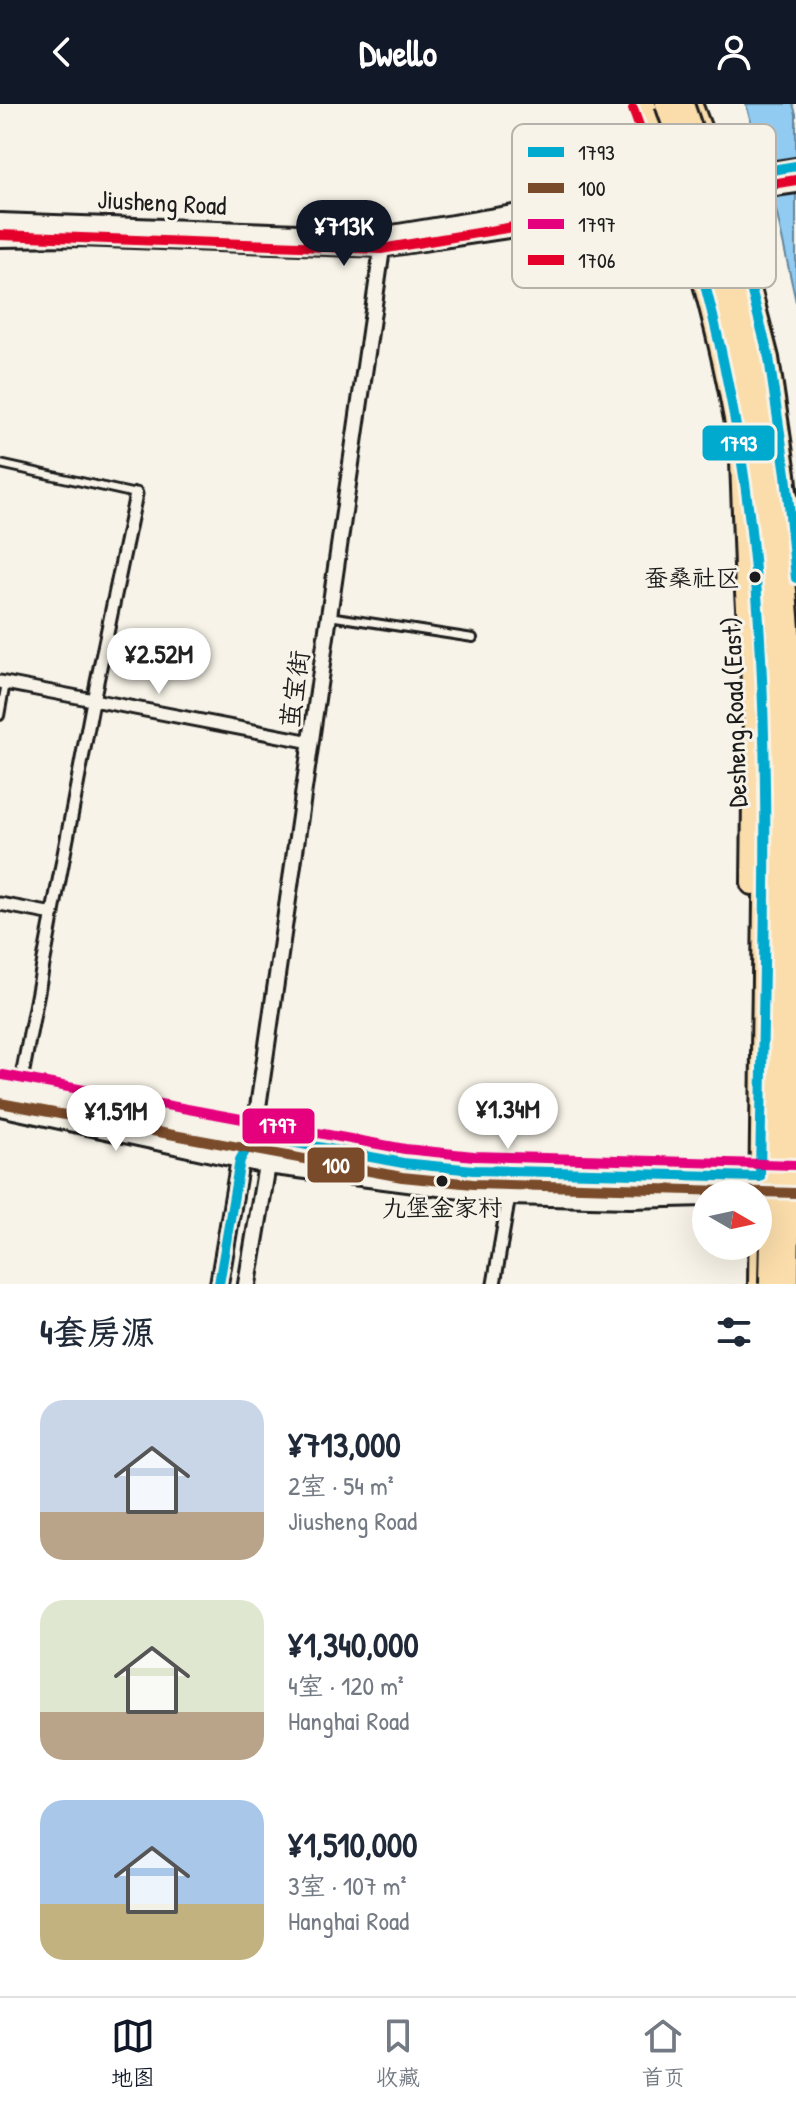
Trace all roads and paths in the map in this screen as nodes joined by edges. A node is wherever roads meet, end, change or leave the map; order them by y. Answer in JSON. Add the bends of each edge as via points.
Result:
{"nodes":[{"id":1,"x":646,"y":104,"type":"edge"},
{"id":2,"x":666,"y":104,"type":"edge"},
{"id":3,"x":683,"y":104,"type":"edge"},
{"id":4,"x":692,"y":104,"type":"edge"},
{"id":5,"x":653,"y":124,"type":"edge"},
{"id":6,"x":673,"y":124,"type":"edge"},
{"id":7,"x":690,"y":124,"type":"edge"},
{"id":8,"x":700,"y":124,"type":"edge"},
{"id":9,"x":796,"y":166,"type":"edge"},
{"id":10,"x":776,"y":169,"type":"edge"},
{"id":11,"x":796,"y":185,"type":"edge"},
{"id":12,"x":776,"y":188,"type":"edge"},
{"id":13,"x":512,"y":217,"type":"edge"},
{"id":14,"x":0,"y":221,"type":"edge"},
{"id":15,"x":512,"y":225,"type":"edge"},
{"id":16,"x":0,"y":239,"type":"edge"},
{"id":17,"x":382,"y":249,"type":"junction"},
{"id":18,"x":704,"y":288,"type":"edge"},
{"id":19,"x":719,"y":288,"type":"edge"},
{"id":20,"x":737,"y":288,"type":"edge"},
{"id":21,"x":751,"y":288,"type":"edge"},
{"id":22,"x":758,"y":382,"type":"junction"},
{"id":23,"x":741,"y":397,"type":"junction"},
{"id":24,"x":0,"y":464,"type":"edge"},
{"id":25,"x":136,"y":494,"type":"joint"},
{"id":26,"x":796,"y":531,"type":"edge"},
{"id":27,"x":796,"y":578,"type":"edge"},
{"id":28,"x":329,"y":616,"type":"junction"},
{"id":29,"x":473,"y":638,"type":"dead end"},
{"id":30,"x":3,"y":682,"type":"edge"},
{"id":31,"x":93,"y":701,"type":"junction"},
{"id":32,"x":0,"y":716,"type":"edge"},
{"id":33,"x":311,"y":742,"type":"junction"},
{"id":34,"x":752,"y":884,"type":"joint"},
{"id":35,"x":0,"y":904,"type":"edge"},
{"id":36,"x":53,"y":914,"type":"junction"},
{"id":37,"x":0,"y":1089,"type":"edge"},
{"id":38,"x":19,"y":1092,"type":"junction"},
{"id":39,"x":0,"y":1107,"type":"edge"},
{"id":40,"x":254,"y":1135,"type":"junction"},
{"id":41,"x":240,"y":1160,"type":"junction"},
{"id":42,"x":267,"y":1165,"type":"junction"},
{"id":43,"x":796,"y":1179,"type":"edge"},
{"id":44,"x":757,"y":1180,"type":"edge"},
{"id":45,"x":759,"y":1180,"type":"edge"},
{"id":46,"x":692,"y":1182,"type":"edge"},
{"id":47,"x":772,"y":1184,"type":"edge"},
{"id":48,"x":772,"y":1190,"type":"edge"},
{"id":49,"x":509,"y":1196,"type":"junction"},
{"id":50,"x":796,"y":1196,"type":"edge"},
{"id":51,"x":692,"y":1197,"type":"edge"},
{"id":52,"x":758,"y":1260,"type":"edge"},
{"id":53,"x":219,"y":1284,"type":"edge"},
{"id":54,"x":247,"y":1284,"type":"edge"},
{"id":55,"x":494,"y":1284,"type":"edge"},
{"id":56,"x":758,"y":1284,"type":"edge"},
{"id":57,"x":770,"y":1284,"type":"edge"},
{"id":58,"x":788,"y":1284,"type":"edge"}],
"edges":[{"from":1,"to":5,"type":"main road","name":"Desheng Road (East)"},
{"from":2,"to":6,"type":"highway","bridge":true},
{"from":3,"to":7,"type":"highway","bridge":true},
{"from":4,"to":8,"type":"main road"},
{"from":9,"to":10,"type":"street","name":"Jiusheng Road"},
{"from":11,"to":12,"type":"street","name":"Jiusheng Road"},
{"from":13,"to":14,"type":"street","name":"Jiusheng Road","via":[[380,235]]},
{"from":15,"to":17,"type":"street","name":"Jiusheng Road"},
{"from":16,"to":17,"type":"street","name":"Jiusheng Road"},
{"from":17,"to":28,"type":"street","name":"茧宝街"},
{"from":18,"to":45,"type":"main road","name":"Desheng Road (East)","via":[[740,454],[754,559],[764,823]]},
{"from":19,"to":23,"type":"highway","bridge":true},
{"from":20,"to":22,"type":"highway","bridge":true},
{"from":21,"to":27,"type":"main road","via":[[769,358]]},
{"from":22,"to":26,"type":"highway","bridge":true},
{"from":22,"to":58,"type":"highway","bridge":true,"via":[[773,472],[793,691]]},
{"from":23,"to":34,"type":"highway","bridge":true,"via":[[742,553],[754,712]]},
{"from":23,"to":57,"type":"highway","bridge":true,"via":[[754,471],[773,661],[777,932]]},
{"from":24,"to":25,"type":"lane"},
{"from":25,"to":31,"type":"street"},
{"from":28,"to":29,"type":"lane"},
{"from":28,"to":33,"type":"street","name":"茧宝街"},
{"from":30,"to":31,"type":"street"},
{"from":30,"to":32,"type":"lane"},
{"from":31,"to":33,"type":"street"},
{"from":31,"to":36,"type":"street"},
{"from":33,"to":40,"type":"street","name":"茧宝街"},
{"from":34,"to":44,"type":"main road","via":[[751,1156]]},
{"from":35,"to":36,"type":"street"},
{"from":36,"to":38,"type":"street"},
{"from":37,"to":38,"type":"main road"},
{"from":38,"to":40,"type":"main road"},
{"from":39,"to":41,"type":"main road"},
{"from":40,"to":41,"type":"main road"},
{"from":40,"to":42,"type":"main road"},
{"from":40,"to":46,"type":"main road","via":[[403,1163]]},
{"from":41,"to":42,"type":"main road"},
{"from":41,"to":53,"type":"main road"},
{"from":42,"to":49,"type":"main road"},
{"from":42,"to":54,"type":"main road"},
{"from":43,"to":47,"type":"main road"},
{"from":48,"to":50,"type":"main road"},
{"from":49,"to":51,"type":"main road"},
{"from":49,"to":55,"type":"street"},
{"from":52,"to":56,"type":"main road","name":"Desheng Road (East)"}]}
